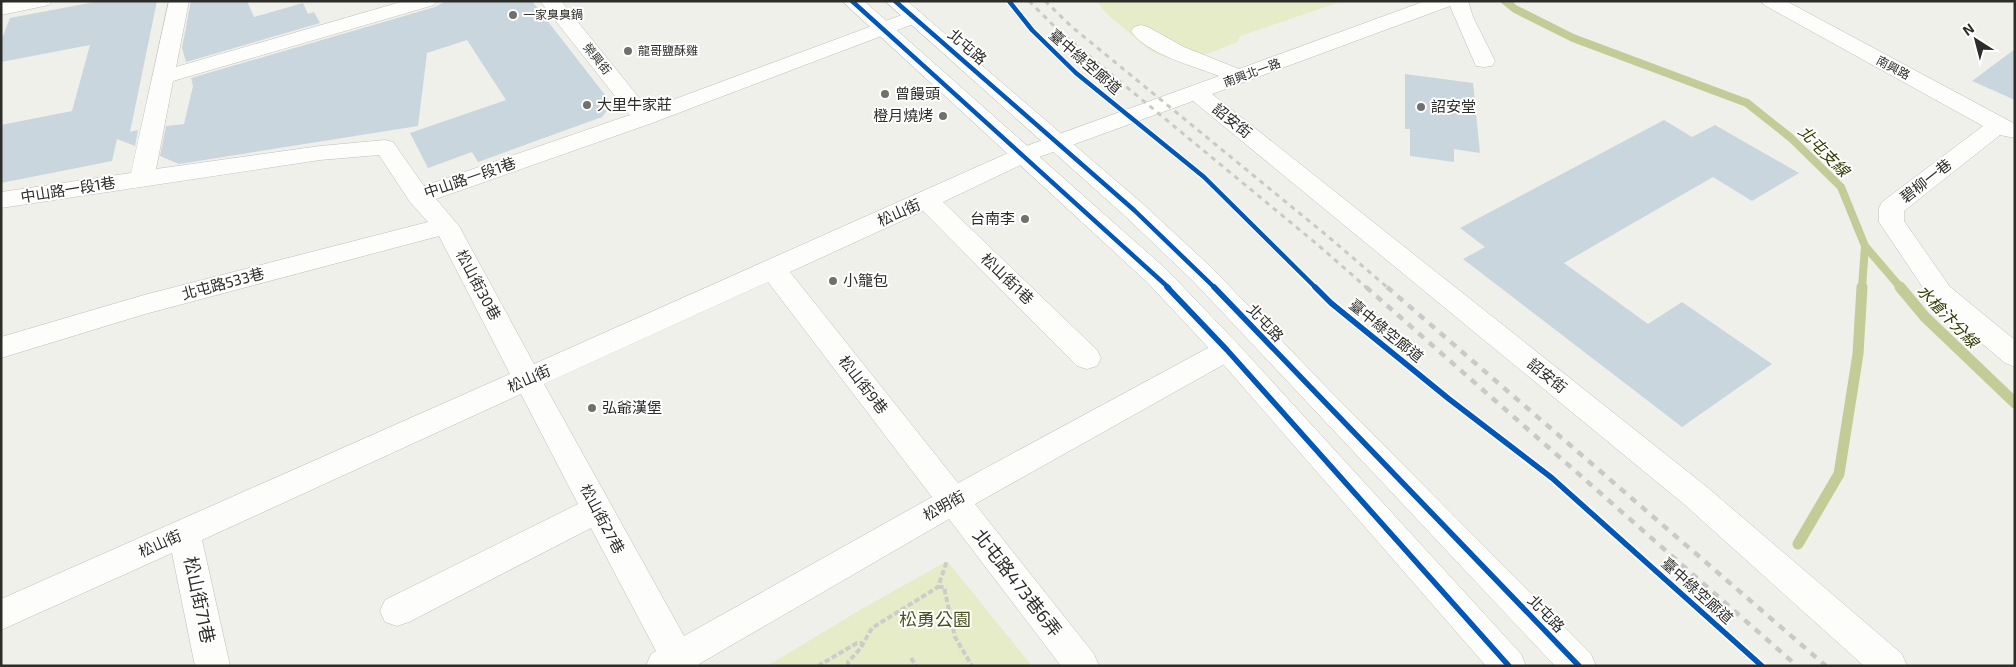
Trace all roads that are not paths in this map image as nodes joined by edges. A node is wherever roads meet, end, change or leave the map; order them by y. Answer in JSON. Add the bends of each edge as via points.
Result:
{"nodes":[{"id":1,"x":179,"y":1,"type":"edge"},
{"id":2,"x":427,"y":1,"type":"edge"},
{"id":3,"x":550,"y":1,"type":"edge"},
{"id":4,"x":852,"y":1,"type":"edge"},
{"id":5,"x":895,"y":1,"type":"edge"},
{"id":6,"x":1445,"y":1,"type":"edge"},
{"id":7,"x":1458,"y":1,"type":"edge"},
{"id":8,"x":1772,"y":1,"type":"edge"},
{"id":9,"x":1815,"y":1,"type":"edge"},
{"id":10,"x":31,"y":2,"type":"edge"},
{"id":11,"x":1,"y":9,"type":"edge"},
{"id":12,"x":1794,"y":14,"type":"junction"},
{"id":13,"x":914,"y":17,"type":"junction"},
{"id":14,"x":883,"y":29,"type":"junction"},
{"id":15,"x":1141,"y":31,"type":"dead end"},
{"id":16,"x":1484,"y":61,"type":"dead end"},
{"id":17,"x":164,"y":77,"type":"junction"},
{"id":18,"x":1241,"y":77,"type":"junction"},
{"id":19,"x":1197,"y":93,"type":"junction"},
{"id":20,"x":644,"y":118,"type":"junction"},
{"id":21,"x":2007,"y":129,"type":"edge"},
{"id":22,"x":1058,"y":143,"type":"junction"},
{"id":23,"x":1023,"y":155,"type":"junction"},
{"id":24,"x":142,"y":179,"type":"junction"},
{"id":25,"x":419,"y":196,"type":"junction"},
{"id":26,"x":1,"y":200,"type":"edge"},
{"id":27,"x":926,"y":200,"type":"junction"},
{"id":28,"x":446,"y":226,"type":"junction"},
{"id":29,"x":773,"y":269,"type":"junction"},
{"id":30,"x":1,"y":348,"type":"edge"},
{"id":31,"x":1227,"y":350,"type":"junction"},
{"id":32,"x":2015,"y":356,"type":"edge"},
{"id":33,"x":1087,"y":358,"type":"dead end"},
{"id":34,"x":528,"y":379,"type":"junction"},
{"id":35,"x":953,"y":501,"type":"junction"},
{"id":36,"x":597,"y":510,"type":"junction"},
{"id":37,"x":184,"y":533,"type":"junction"},
{"id":38,"x":397,"y":611,"type":"dead end"},
{"id":39,"x":1,"y":615,"type":"edge"},
{"id":40,"x":674,"y":663,"type":"edge"},
{"id":41,"x":213,"y":666,"type":"edge"},
{"id":42,"x":1082,"y":666,"type":"edge"},
{"id":43,"x":1509,"y":666,"type":"edge"},
{"id":44,"x":1580,"y":666,"type":"edge"},
{"id":45,"x":1890,"y":666,"type":"edge"}],
"edges":[{"from":1,"to":17,"type":"street"},
{"from":2,"to":17,"type":"street"},
{"from":3,"to":20,"type":"street","name":"榮興街"},
{"from":4,"to":14,"type":"street"},
{"from":5,"to":13,"type":"street","name":"北屯路"},
{"from":6,"to":18,"type":"street","name":"南興北一路"},
{"from":7,"to":16,"type":"street"},
{"from":8,"to":12,"type":"street","name":"南興路"},
{"from":9,"to":12,"type":"street"},
{"from":10,"to":11,"type":"street"},
{"from":12,"to":21,"type":"street","name":"南興路"},
{"from":13,"to":14,"type":"street","name":"中山路一段1巷"},
{"from":13,"to":22,"type":"street","name":"北屯路"},
{"from":14,"to":20,"type":"street","name":"中山路一段1巷"},
{"from":14,"to":23,"type":"street"},
{"from":15,"to":18,"type":"street","via":[[1171,50]]},
{"from":17,"to":24,"type":"street"},
{"from":18,"to":19,"type":"street","name":"南興北一路"},
{"from":19,"to":22,"type":"street","name":"南興北一路"},
{"from":19,"to":45,"type":"street","name":"詔安街","via":[[1689,490]]},
{"from":20,"to":25,"type":"street","name":"中山路一段1巷"},
{"from":21,"to":32,"type":"street","name":"碧柳一巷","via":[[1891,208],[1892,222],[1941,294]]},
{"from":22,"to":23,"type":"street","name":"松山街"},
{"from":22,"to":44,"type":"street","name":"北屯路","via":[[1203,274]]},
{"from":23,"to":27,"type":"street","name":"松山街"},
{"from":23,"to":31,"type":"street","via":[[1157,276]]},
{"from":24,"to":25,"type":"street","name":"中山路一段1巷","via":[[320,153],[385,147]]},
{"from":24,"to":26,"type":"street","name":"中山路一段1巷"},
{"from":25,"to":28,"type":"street","name":"松山街30巷"},
{"from":27,"to":29,"type":"street","name":"松山街"},
{"from":27,"to":33,"type":"street","name":"松山街1巷"},
{"from":28,"to":30,"type":"street","name":"北屯路533巷","via":[[144,305]]},
{"from":28,"to":34,"type":"street","name":"松山街30巷"},
{"from":29,"to":34,"type":"street","name":"松山街"},
{"from":29,"to":35,"type":"street","name":"松山街9巷"},
{"from":31,"to":35,"type":"street","name":"松明街"},
{"from":31,"to":43,"type":"street"},
{"from":34,"to":36,"type":"street","name":"松山街27巷"},
{"from":34,"to":37,"type":"street","name":"松山街"},
{"from":35,"to":40,"type":"street","name":"松明街"},
{"from":35,"to":42,"type":"street","name":"北屯路473巷6弄"},
{"from":36,"to":38,"type":"street"},
{"from":36,"to":40,"type":"street","name":"松山街27巷"},
{"from":37,"to":39,"type":"street","name":"松山街"},
{"from":37,"to":41,"type":"street","name":"松山街71巷"}]}
